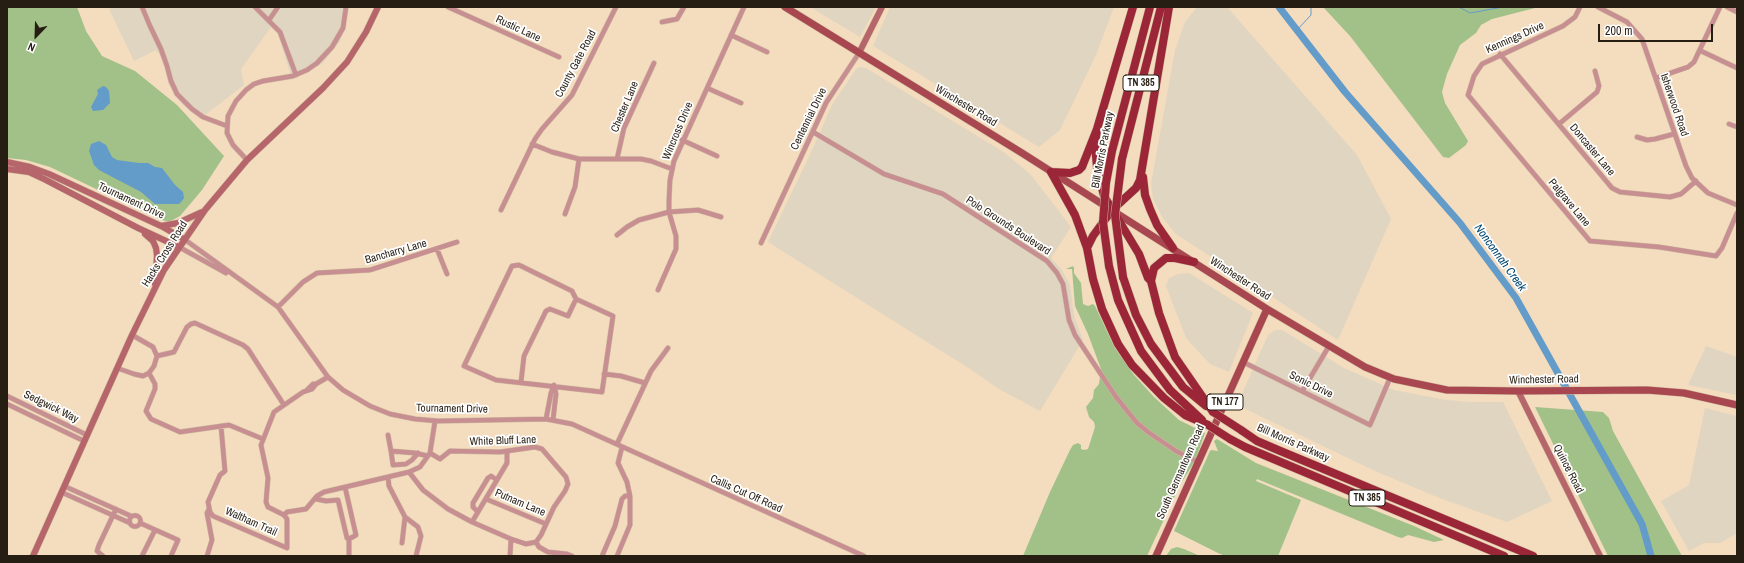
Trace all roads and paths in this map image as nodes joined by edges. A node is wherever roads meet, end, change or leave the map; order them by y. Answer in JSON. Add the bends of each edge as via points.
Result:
{"nodes":[{"id":1,"x":142,"y":7,"type":"edge"},
{"id":2,"x":255,"y":7,"type":"edge"},
{"id":3,"x":278,"y":7,"type":"edge"},
{"id":4,"x":346,"y":7,"type":"edge"},
{"id":5,"x":378,"y":7,"type":"edge"},
{"id":6,"x":448,"y":7,"type":"edge"},
{"id":7,"x":616,"y":7,"type":"edge"},
{"id":8,"x":684,"y":7,"type":"edge"},
{"id":9,"x":744,"y":7,"type":"edge"},
{"id":10,"x":785,"y":7,"type":"edge"},
{"id":11,"x":882,"y":7,"type":"edge"},
{"id":12,"x":1133,"y":7,"type":"edge"},
{"id":13,"x":1150,"y":7,"type":"edge"},
{"id":14,"x":1162,"y":7,"type":"edge"},
{"id":15,"x":1169,"y":7,"type":"edge"},
{"id":16,"x":1580,"y":7,"type":"edge"},
{"id":17,"x":1598,"y":7,"type":"edge"},
{"id":18,"x":1720,"y":7,"type":"edge"},
{"id":19,"x":1726,"y":7,"type":"edge"},
{"id":20,"x":1737,"y":12,"type":"edge"},
{"id":21,"x":269,"y":20,"type":"junction"},
{"id":22,"x":662,"y":22,"type":"dead end"},
{"id":23,"x":731,"y":35,"type":"junction"},
{"id":24,"x":1701,"y":51,"type":"junction"},
{"id":25,"x":767,"y":52,"type":"dead end"},
{"id":26,"x":859,"y":53,"type":"junction"},
{"id":27,"x":1500,"y":54,"type":"junction"},
{"id":28,"x":559,"y":57,"type":"dead end"},
{"id":29,"x":654,"y":63,"type":"dead end"},
{"id":30,"x":1737,"y":68,"type":"edge"},
{"id":31,"x":1595,"y":70,"type":"dead end"},
{"id":32,"x":296,"y":75,"type":"junction"},
{"id":33,"x":1656,"y":78,"type":"junction"},
{"id":34,"x":707,"y":88,"type":"junction"},
{"id":35,"x":1468,"y":96,"type":"joint"},
{"id":36,"x":741,"y":103,"type":"dead end"},
{"id":37,"x":1558,"y":124,"type":"junction"},
{"id":38,"x":1729,"y":124,"type":"dead end"},
{"id":39,"x":227,"y":126,"type":"junction"},
{"id":40,"x":1097,"y":128,"type":"junction"},
{"id":41,"x":1737,"y":128,"type":"edge"},
{"id":42,"x":813,"y":132,"type":"junction"},
{"id":43,"x":1674,"y":134,"type":"junction"},
{"id":44,"x":1637,"y":137,"type":"dead end"},
{"id":45,"x":682,"y":140,"type":"junction"},
{"id":46,"x":532,"y":144,"type":"junction"},
{"id":47,"x":717,"y":156,"type":"dead end"},
{"id":48,"x":579,"y":159,"type":"junction"},
{"id":49,"x":617,"y":159,"type":"junction"},
{"id":50,"x":247,"y":160,"type":"junction"},
{"id":51,"x":7,"y":162,"type":"edge"},
{"id":52,"x":1142,"y":165,"type":"junction"},
{"id":53,"x":7,"y":169,"type":"edge"},
{"id":54,"x":672,"y":169,"type":"junction"},
{"id":55,"x":1051,"y":172,"type":"junction"},
{"id":56,"x":1696,"y":182,"type":"junction"},
{"id":57,"x":1737,"y":205,"type":"edge"},
{"id":58,"x":205,"y":210,"type":"junction"},
{"id":59,"x":502,"y":210,"type":"dead end"},
{"id":60,"x":1112,"y":210,"type":"junction"},
{"id":61,"x":670,"y":212,"type":"junction"},
{"id":62,"x":1737,"y":213,"type":"edge"},
{"id":63,"x":565,"y":214,"type":"dead end"},
{"id":64,"x":721,"y":217,"type":"dead end"},
{"id":65,"x":161,"y":226,"type":"junction"},
{"id":66,"x":141,"y":230,"type":"junction"},
{"id":67,"x":618,"y":235,"type":"dead end"},
{"id":68,"x":184,"y":239,"type":"junction"},
{"id":69,"x":458,"y":242,"type":"dead end"},
{"id":70,"x":761,"y":243,"type":"dead end"},
{"id":71,"x":179,"y":247,"type":"junction"},
{"id":72,"x":1087,"y":248,"type":"junction"},
{"id":73,"x":1173,"y":248,"type":"junction"},
{"id":74,"x":437,"y":249,"type":"junction"},
{"id":75,"x":1194,"y":262,"type":"junction"},
{"id":76,"x":447,"y":274,"type":"dead end"},
{"id":77,"x":237,"y":278,"type":"junction"},
{"id":78,"x":1151,"y":282,"type":"junction"},
{"id":79,"x":155,"y":287,"type":"junction"},
{"id":80,"x":658,"y":290,"type":"dead end"},
{"id":81,"x":576,"y":299,"type":"junction"},
{"id":82,"x":278,"y":307,"type":"junction"},
{"id":83,"x":1267,"y":309,"type":"junction"},
{"id":84,"x":132,"y":335,"type":"junction"},
{"id":85,"x":1329,"y":346,"type":"junction"},
{"id":86,"x":668,"y":348,"type":"dead end"},
{"id":87,"x":157,"y":356,"type":"junction"},
{"id":88,"x":1243,"y":362,"type":"junction"},
{"id":89,"x":117,"y":368,"type":"junction"},
{"id":90,"x":149,"y":373,"type":"junction"},
{"id":91,"x":604,"y":374,"type":"junction"},
{"id":92,"x":328,"y":377,"type":"junction"},
{"id":93,"x":1390,"y":378,"type":"junction"},
{"id":94,"x":521,"y":382,"type":"junction"},
{"id":95,"x":645,"y":383,"type":"junction"},
{"id":96,"x":554,"y":385,"type":"junction"},
{"id":97,"x":1303,"y":390,"type":"junction"},
{"id":98,"x":1518,"y":392,"type":"junction"},
{"id":99,"x":7,"y":396,"type":"edge"},
{"id":100,"x":7,"y":404,"type":"edge"},
{"id":101,"x":1737,"y":404,"type":"edge"},
{"id":102,"x":284,"y":405,"type":"junction"},
{"id":103,"x":1213,"y":412,"type":"junction"},
{"id":104,"x":546,"y":419,"type":"junction"},
{"id":105,"x":435,"y":420,"type":"junction"},
{"id":106,"x":552,"y":420,"type":"junction"},
{"id":107,"x":1208,"y":425,"type":"junction"},
{"id":108,"x":221,"y":426,"type":"junction"},
{"id":109,"x":579,"y":426,"type":"joint"},
{"id":110,"x":87,"y":435,"type":"junction"},
{"id":111,"x":388,"y":435,"type":"dead end"},
{"id":112,"x":263,"y":439,"type":"junction"},
{"id":113,"x":84,"y":441,"type":"junction"},
{"id":114,"x":619,"y":445,"type":"junction"},
{"id":115,"x":391,"y":451,"type":"junction"},
{"id":116,"x":507,"y":451,"type":"junction"},
{"id":117,"x":418,"y":453,"type":"junction"},
{"id":118,"x":429,"y":455,"type":"junction"},
{"id":119,"x":1198,"y":462,"type":"junction"},
{"id":120,"x":409,"y":472,"type":"junction"},
{"id":121,"x":388,"y":477,"type":"junction"},
{"id":122,"x":497,"y":480,"type":"junction"},
{"id":123,"x":64,"y":486,"type":"junction"},
{"id":124,"x":345,"y":487,"type":"junction"},
{"id":125,"x":61,"y":492,"type":"junction"},
{"id":126,"x":80,"y":493,"type":"junction"},
{"id":127,"x":630,"y":496,"type":"junction"},
{"id":128,"x":316,"y":499,"type":"junction"},
{"id":129,"x":486,"y":499,"type":"junction"},
{"id":130,"x":77,"y":500,"type":"junction"},
{"id":131,"x":102,"y":503,"type":"junction"},
{"id":132,"x":99,"y":509,"type":"junction"},
{"id":133,"x":116,"y":509,"type":"junction"},
{"id":134,"x":209,"y":510,"type":"junction"},
{"id":135,"x":478,"y":512,"type":"junction"},
{"id":136,"x":284,"y":515,"type":"junction"},
{"id":137,"x":113,"y":516,"type":"junction"},
{"id":138,"x":131,"y":516,"type":"junction"},
{"id":139,"x":405,"y":517,"type":"junction"},
{"id":140,"x":472,"y":522,"type":"junction"},
{"id":141,"x":130,"y":523,"type":"junction"},
{"id":142,"x":140,"y":523,"type":"junction"},
{"id":143,"x":546,"y":524,"type":"junction"},
{"id":144,"x":155,"y":530,"type":"junction"},
{"id":145,"x":349,"y":539,"type":"junction"},
{"id":146,"x":511,"y":539,"type":"junction"},
{"id":147,"x":536,"y":542,"type":"junction"},
{"id":148,"x":402,"y":543,"type":"dead end"},
{"id":149,"x":33,"y":556,"type":"edge"},
{"id":150,"x":103,"y":556,"type":"edge"},
{"id":151,"x":142,"y":556,"type":"edge"},
{"id":152,"x":171,"y":556,"type":"edge"},
{"id":153,"x":207,"y":556,"type":"edge"},
{"id":154,"x":349,"y":556,"type":"edge"},
{"id":155,"x":416,"y":556,"type":"edge"},
{"id":156,"x":510,"y":556,"type":"edge"},
{"id":157,"x":572,"y":556,"type":"edge"},
{"id":158,"x":602,"y":556,"type":"edge"},
{"id":159,"x":617,"y":556,"type":"edge"},
{"id":160,"x":864,"y":556,"type":"edge"},
{"id":161,"x":1156,"y":556,"type":"edge"},
{"id":162,"x":1504,"y":556,"type":"edge"},
{"id":163,"x":1533,"y":556,"type":"edge"},
{"id":164,"x":1600,"y":556,"type":"edge"}],
"edges":[{"from":1,"to":39,"type":"street","via":[[168,66],[170,81],[177,94],[203,117]]},
{"from":2,"to":21,"type":"street"},
{"from":3,"to":21,"type":"street"},
{"from":4,"to":32,"type":"street","via":[[343,28],[332,47],[317,63]]},
{"from":5,"to":50,"type":"main road","name":"Hacks Cross Road","via":[[347,62]]},
{"from":6,"to":28,"type":"street","name":"Rustic Lane"},
{"from":7,"to":46,"type":"street","name":"County Gate Road","via":[[572,95]]},
{"from":8,"to":22,"type":"street","via":[[677,19]]},
{"from":9,"to":23,"type":"street","name":"Wincross Drive"},
{"from":10,"to":26,"type":"main road","name":"Winchester Road"},
{"from":11,"to":26,"type":"main road","name":"Centennial Drive"},
{"from":12,"to":40,"type":"highway"},
{"from":13,"to":107,"type":"highway","name":"Bill Morris Parkway","number":"TN 385","bridge":true,"via":[[1106,183],[1103,222],[1109,266],[1118,300],[1141,351],[1170,390]]},
{"from":14,"to":103,"type":"highway","name":"Bill Morris Parkway","number":"TN 385","bridge":true,"via":[[1122,159],[1115,215],[1122,277],[1150,344],[1183,387]]},
{"from":15,"to":52,"type":"highway"},
{"from":16,"to":27,"type":"street","name":"Kennings Drive","via":[[1575,17],[1563,26]]},
{"from":17,"to":33,"type":"street","name":"Isherwood Road","via":[[1623,19],[1638,33]]},
{"from":18,"to":24,"type":"street"},
{"from":19,"to":20,"type":"street"},
{"from":21,"to":32,"type":"street","via":[[280,32]]},
{"from":23,"to":25,"type":"street"},
{"from":23,"to":34,"type":"street","name":"Wincross Drive"},
{"from":24,"to":30,"type":"street"},
{"from":24,"to":33,"type":"street","via":[[1689,66]]},
{"from":26,"to":42,"type":"street","name":"Centennial Drive","via":[[826,103]]},
{"from":26,"to":55,"type":"main road","name":"Winchester Road"},
{"from":27,"to":35,"type":"street","name":"Kennings Drive","via":[[1480,66]]},
{"from":27,"to":37,"type":"street","name":"Doncaster Lane"},
{"from":29,"to":49,"type":"street","name":"Chester Lane","via":[[624,128]]},
{"from":31,"to":37,"type":"street","via":[[1599,86],[1597,92]]},
{"from":32,"to":39,"type":"street","via":[[263,80],[246,90],[232,107]]},
{"from":33,"to":43,"type":"street","name":"Isherwood Road"},
{"from":34,"to":36,"type":"street"},
{"from":34,"to":45,"type":"street","name":"Wincross Drive"},
{"from":35,"to":62,"type":"street","name":"Palgrave Lane","via":[[1590,241],[1659,247],[1716,256]]},
{"from":37,"to":56,"type":"street","name":"Doncaster Lane","via":[[1616,191],[1673,196]]},
{"from":38,"to":41,"type":"street"},
{"from":39,"to":50,"type":"street","via":[[226,133],[232,146]]},
{"from":40,"to":55,"type":"highway","via":[[1079,170],[1070,173]]},
{"from":40,"to":60,"type":"highway","via":[[1097,167],[1104,196]]},
{"from":42,"to":70,"type":"street","name":"Centennial Drive"},
{"from":42,"to":119,"type":"street","name":"Polo Grounds Boulevard","via":[[890,177],[943,194],[1046,261],[1063,284],[1069,320],[1075,336],[1116,398],[1148,432]]},
{"from":43,"to":44,"type":"street","via":[[1655,140]]},
{"from":43,"to":56,"type":"street","name":"Isherwood Road","via":[[1686,166]]},
{"from":45,"to":47,"type":"street"},
{"from":45,"to":54,"type":"street","name":"Wincross Drive"},
{"from":46,"to":48,"type":"street"},
{"from":46,"to":59,"type":"street","name":"County Gate Road"},
{"from":48,"to":49,"type":"street"},
{"from":48,"to":63,"type":"street","via":[[575,187]]},
{"from":49,"to":54,"type":"street","via":[[647,160]]},
{"from":50,"to":58,"type":"main road","name":"Hacks Cross Road"},
{"from":51,"to":65,"type":"main road","name":"Tournament Drive","via":[[49,174]]},
{"from":52,"to":60,"type":"highway","via":[[1136,188]]},
{"from":52,"to":73,"type":"highway","via":[[1143,183],[1150,209],[1157,225]]},
{"from":53,"to":66,"type":"main road","name":"Tournament Drive","via":[[29,172]]},
{"from":54,"to":61,"type":"street","name":"Wincross Drive"},
{"from":55,"to":60,"type":"main road","name":"Winchester Road"},
{"from":55,"to":72,"type":"highway","via":[[1076,215]]},
{"from":56,"to":57,"type":"street","name":"Isherwood Road","via":[[1712,195]]},
{"from":58,"to":65,"type":"main road","via":[[188,219]]},
{"from":58,"to":68,"type":"main road","name":"Hacks Cross Road"},
{"from":60,"to":72,"type":"highway","via":[[1092,236]]},
{"from":60,"to":73,"type":"main road","name":"Winchester Road"},
{"from":60,"to":78,"type":"highway","via":[[1139,254]]},
{"from":61,"to":64,"type":"street","via":[[698,210]]},
{"from":61,"to":67,"type":"street","via":[[638,220]]},
{"from":61,"to":80,"type":"street","name":"Wincross Drive","via":[[676,236],[676,249]]},
{"from":65,"to":68,"type":"main road","name":"Tournament Drive"},
{"from":66,"to":71,"type":"main road","name":"Tournament Drive"},
{"from":66,"to":79,"type":"main road","via":[[153,241],[156,248]]},
{"from":68,"to":71,"type":"main road","name":"Hacks Cross Road"},
{"from":68,"to":77,"type":"street","name":"Tournament Drive"},
{"from":69,"to":74,"type":"street","name":"Bancharry Lane"},
{"from":71,"to":77,"type":"street","name":"Tournament Drive"},
{"from":71,"to":79,"type":"main road","name":"Hacks Cross Road"},
{"from":72,"to":107,"type":"highway","via":[[1102,309],[1118,344],[1132,365],[1185,416]]},
{"from":73,"to":75,"type":"main road","name":"Winchester Road"},
{"from":74,"to":76,"type":"street"},
{"from":74,"to":82,"type":"street","name":"Bancharry Lane","via":[[370,270],[317,273],[303,282]]},
{"from":75,"to":78,"type":"highway","via":[[1166,258],[1154,268]]},
{"from":75,"to":83,"type":"main road","name":"Winchester Road"},
{"from":77,"to":82,"type":"street","name":"Tournament Drive"},
{"from":78,"to":103,"type":"highway","via":[[1175,357]]},
{"from":79,"to":84,"type":"main road","name":"Hacks Cross Road"},
{"from":81,"to":91,"type":"street","via":[[613,316]]},
{"from":81,"to":94,"type":"street","via":[[568,316],[550,309],[546,311],[524,356]]},
{"from":81,"to":94,"type":"street","via":[[572,291],[519,265],[512,266],[464,366],[496,380]]},
{"from":82,"to":92,"type":"street","name":"Tournament Drive"},
{"from":83,"to":85,"type":"main road","name":"Winchester Road"},
{"from":83,"to":88,"type":"main road","name":"South Germantown Road","number":"TN 177"},
{"from":84,"to":87,"type":"street","via":[[153,347]]},
{"from":84,"to":89,"type":"main road","name":"Hacks Cross Road"},
{"from":85,"to":93,"type":"main road","name":"Winchester Road","via":[[1364,367]]},
{"from":85,"to":97,"type":"street"},
{"from":86,"to":95,"type":"street"},
{"from":87,"to":90,"type":"street"},
{"from":87,"to":102,"type":"street","via":[[174,352],[188,327],[195,323],[248,349]]},
{"from":88,"to":97,"type":"street","name":"Sonic Drive"},
{"from":88,"to":119,"type":"main road","name":"South Germantown Road","number":"TN 177"},
{"from":89,"to":90,"type":"street","via":[[140,376]]},
{"from":89,"to":110,"type":"main road","name":"Hacks Cross Road"},
{"from":90,"to":108,"type":"street","via":[[155,384],[146,411],[151,419],[180,432]]},
{"from":91,"to":95,"type":"street"},
{"from":91,"to":96,"type":"street","via":[[602,392]]},
{"from":92,"to":102,"type":"street"},
{"from":92,"to":105,"type":"street","name":"Tournament Drive","via":[[354,398],[379,410],[401,417]]},
{"from":93,"to":97,"type":"street","name":"Sonic Drive","via":[[1370,425]]},
{"from":93,"to":98,"type":"main road","name":"Winchester Road","via":[[1447,390]]},
{"from":94,"to":96,"type":"street"},
{"from":95,"to":114,"type":"street"},
{"from":96,"to":104,"type":"street"},
{"from":96,"to":106,"type":"street","via":[[556,394]]},
{"from":98,"to":101,"type":"main road","name":"Winchester Road","via":[[1647,390],[1680,393]]},
{"from":98,"to":164,"type":"main road","name":"Quince Road"},
{"from":99,"to":110,"type":"street","name":"Sedgwick Way"},
{"from":100,"to":113,"type":"street","name":"Sedgwick Way"},
{"from":102,"to":112,"type":"street","via":[[274,412]]},
{"from":103,"to":163,"type":"highway","name":"Bill Morris Parkway","number":"TN 385","bridge":true,"via":[[1257,441]]},
{"from":104,"to":105,"type":"street","name":"Tournament Drive"},
{"from":104,"to":106,"type":"street","name":"Tournament Drive"},
{"from":105,"to":118,"type":"street"},
{"from":106,"to":109,"type":"street","name":"Tournament Drive"},
{"from":107,"to":162,"type":"highway","name":"Bill Morris Parkway","number":"TN 385","bridge":true,"via":[[1245,447]]},
{"from":108,"to":112,"type":"street","via":[[229,425]]},
{"from":108,"to":134,"type":"street","via":[[225,471],[220,475],[208,502]]},
{"from":109,"to":114,"type":"street","name":"Callis Cut Off Road"},
{"from":110,"to":113,"type":"main road","name":"Hacks Cross Road"},
{"from":111,"to":115,"type":"street"},
{"from":112,"to":136,"type":"street","via":[[261,445],[268,478],[266,502],[268,507]]},
{"from":113,"to":123,"type":"main road","name":"Hacks Cross Road"},
{"from":114,"to":127,"type":"street","via":[[618,463]]},
{"from":114,"to":160,"type":"street","name":"Callis Cut Off Road"},
{"from":115,"to":117,"type":"street"},
{"from":115,"to":117,"type":"street","via":[[393,465],[397,466],[412,460]]},
{"from":116,"to":118,"type":"street","name":"White Bluff Lane","via":[[450,451],[440,459]]},
{"from":116,"to":122,"type":"street","via":[[507,463]]},
{"from":116,"to":143,"type":"street","name":"White Bluff Lane","via":[[535,446],[540,448],[566,477],[567,488]]},
{"from":117,"to":118,"type":"street"},
{"from":118,"to":120,"type":"street","via":[[420,467]]},
{"from":119,"to":161,"type":"main road","name":"South Germantown Road","number":"TN 177"},
{"from":120,"to":121,"type":"street"},
{"from":120,"to":140,"type":"street","via":[[424,490],[448,509]]},
{"from":121,"to":124,"type":"street"},
{"from":121,"to":139,"type":"street","via":[[389,486]]},
{"from":122,"to":129,"type":"street"},
{"from":122,"to":135,"type":"street","via":[[491,476],[488,478],[473,503],[473,508]]},
{"from":123,"to":125,"type":"main road","name":"Hacks Cross Road"},
{"from":123,"to":126,"type":"street"},
{"from":124,"to":128,"type":"street","via":[[324,492]]},
{"from":124,"to":145,"type":"street","via":[[356,535]]},
{"from":125,"to":130,"type":"street"},
{"from":125,"to":149,"type":"main road","name":"Hacks Cross Road"},
{"from":126,"to":130,"type":"street"},
{"from":126,"to":131,"type":"street"},
{"from":127,"to":158,"type":"street","via":[[622,499],[615,526]]},
{"from":127,"to":159,"type":"street","via":[[630,525]]},
{"from":128,"to":136,"type":"street","via":[[306,509],[287,512]]},
{"from":128,"to":145,"type":"street","via":[[326,502],[338,500]]},
{"from":129,"to":135,"type":"street"},
{"from":129,"to":143,"type":"street","name":"Putnam Lane"},
{"from":130,"to":132,"type":"street"},
{"from":131,"to":132,"type":"street"},
{"from":131,"to":133,"type":"street"},
{"from":132,"to":137,"type":"street"},
{"from":133,"to":137,"type":"street"},
{"from":133,"to":138,"type":"street"},
{"from":134,"to":136,"type":"street","name":"Waltham Trail","via":[[213,516],[287,548],[287,519]]},
{"from":134,"to":153,"type":"street","via":[[206,512],[212,540]]},
{"from":135,"to":140,"type":"street"},
{"from":137,"to":141,"type":"street"},
{"from":137,"to":150,"type":"street","via":[[97,551]]},
{"from":138,"to":141,"type":"street"},
{"from":138,"to":142,"type":"street","via":[[138,516],[141,519]]},
{"from":139,"to":148,"type":"street"},
{"from":139,"to":155,"type":"street","via":[[418,527],[422,536]]},
{"from":140,"to":146,"type":"street"},
{"from":141,"to":142,"type":"street","via":[[134,526]]},
{"from":142,"to":144,"type":"street"},
{"from":143,"to":147,"type":"street","name":"White Bluff Lane"},
{"from":144,"to":151,"type":"street"},
{"from":144,"to":152,"type":"street","via":[[178,540]]},
{"from":145,"to":154,"type":"street"},
{"from":146,"to":147,"type":"street","via":[[526,544]]},
{"from":146,"to":156,"type":"street"},
{"from":147,"to":157,"type":"street","via":[[548,552]]}]}
